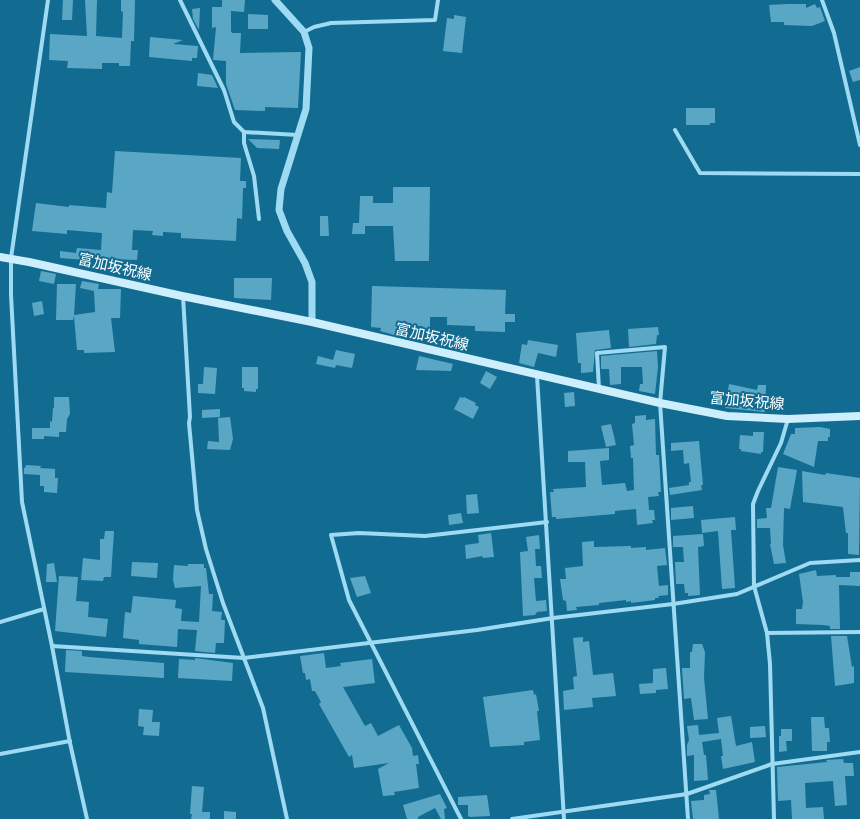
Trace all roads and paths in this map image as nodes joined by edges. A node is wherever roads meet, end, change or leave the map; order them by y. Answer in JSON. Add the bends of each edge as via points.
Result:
{"nodes":[{"id":1,"x":48,"y":0,"type":"edge"},
{"id":2,"x":180,"y":0,"type":"edge"},
{"id":3,"x":275,"y":0,"type":"edge"},
{"id":4,"x":438,"y":0,"type":"edge"},
{"id":5,"x":822,"y":0,"type":"edge"},
{"id":6,"x":304,"y":32,"type":"junction"},
{"id":7,"x":675,"y":130,"type":"dead end"},
{"id":8,"x":244,"y":132,"type":"junction"},
{"id":9,"x":298,"y":135,"type":"junction"},
{"id":10,"x":860,"y":145,"type":"edge"},
{"id":11,"x":860,"y":174,"type":"edge"},
{"id":12,"x":259,"y":219,"type":"dead end"},
{"id":13,"x":0,"y":258,"type":"edge"},
{"id":14,"x":11,"y":258,"type":"junction"},
{"id":15,"x":182,"y":296,"type":"junction"},
{"id":16,"x":312,"y":322,"type":"junction"},
{"id":17,"x":537,"y":376,"type":"junction"},
{"id":18,"x":599,"y":390,"type":"junction"},
{"id":19,"x":660,"y":403,"type":"junction"},
{"id":20,"x":860,"y":416,"type":"edge"},
{"id":21,"x":788,"y":419,"type":"junction"},
{"id":22,"x":547,"y":522,"type":"junction"},
{"id":23,"x":860,"y":560,"type":"edge"},
{"id":24,"x":754,"y":586,"type":"junction"},
{"id":25,"x":673,"y":604,"type":"junction"},
{"id":26,"x":44,"y":609,"type":"junction"},
{"id":27,"x":553,"y":618,"type":"junction"},
{"id":28,"x":0,"y":622,"type":"edge"},
{"id":29,"x":767,"y":632,"type":"junction"},
{"id":30,"x":860,"y":632,"type":"edge"},
{"id":31,"x":370,"y":643,"type":"junction"},
{"id":32,"x":52,"y":646,"type":"junction"},
{"id":33,"x":244,"y":658,"type":"junction"},
{"id":34,"x":70,"y":741,"type":"junction"},
{"id":35,"x":860,"y":752,"type":"edge"},
{"id":36,"x":0,"y":754,"type":"edge"},
{"id":37,"x":772,"y":764,"type":"junction"},
{"id":38,"x":687,"y":794,"type":"junction"},
{"id":39,"x":563,"y":812,"type":"junction"},
{"id":40,"x":87,"y":819,"type":"edge"},
{"id":41,"x":287,"y":819,"type":"edge"},
{"id":42,"x":461,"y":819,"type":"edge"},
{"id":43,"x":512,"y":819,"type":"edge"},
{"id":44,"x":564,"y":819,"type":"edge"},
{"id":45,"x":688,"y":819,"type":"edge"},
{"id":46,"x":774,"y":819,"type":"edge"}],
"edges":[{"from":1,"to":14,"type":"street"},
{"from":2,"to":8,"type":"street","via":[[224,90],[234,122]]},
{"from":3,"to":6,"type":"street"},
{"from":4,"to":6,"type":"street","via":[[435,20],[331,23]]},
{"from":5,"to":10,"type":"street","via":[[834,33]]},
{"from":6,"to":9,"type":"street","via":[[309,48],[306,109]]},
{"from":7,"to":11,"type":"street","via":[[700,173]]},
{"from":8,"to":9,"type":"street"},
{"from":8,"to":12,"type":"street","via":[[244,143],[254,176]]},
{"from":9,"to":16,"type":"street","via":[[281,189],[279,210],[312,282]]},
{"from":13,"to":14,"type":"main road","name":"富加坂祝線"},
{"from":14,"to":15,"type":"main road","name":"富加坂祝線"},
{"from":14,"to":26,"type":"street","via":[[22,502]]},
{"from":15,"to":16,"type":"main road","name":"富加坂祝線"},
{"from":15,"to":33,"type":"street","via":[[197,510],[206,549]]},
{"from":16,"to":17,"type":"main road","name":"富加坂祝線"},
{"from":17,"to":18,"type":"main road","name":"富加坂祝線"},
{"from":17,"to":22,"type":"street"},
{"from":18,"to":19,"type":"main road","name":"富加坂祝線"},
{"from":18,"to":19,"type":"street","via":[[597,353],[665,347]]},
{"from":19,"to":21,"type":"main road","name":"富加坂祝線","via":[[727,416]]},
{"from":19,"to":25,"type":"street"},
{"from":20,"to":21,"type":"main road","name":"富加坂祝線"},
{"from":21,"to":24,"type":"street","via":[[781,443],[753,504]]},
{"from":22,"to":27,"type":"street"},
{"from":22,"to":31,"type":"street","via":[[425,536],[359,533],[330,535],[349,600]]},
{"from":23,"to":24,"type":"street","via":[[810,563]]},
{"from":24,"to":25,"type":"street","via":[[738,594]]},
{"from":24,"to":29,"type":"street"},
{"from":25,"to":27,"type":"street"},
{"from":25,"to":38,"type":"street"},
{"from":26,"to":28,"type":"street"},
{"from":26,"to":32,"type":"street"},
{"from":27,"to":31,"type":"street"},
{"from":27,"to":39,"type":"street"},
{"from":29,"to":30,"type":"street"},
{"from":29,"to":37,"type":"street"},
{"from":31,"to":33,"type":"street"},
{"from":31,"to":42,"type":"street"},
{"from":32,"to":33,"type":"street"},
{"from":32,"to":34,"type":"street"},
{"from":33,"to":41,"type":"street","via":[[263,708]]},
{"from":34,"to":36,"type":"street"},
{"from":34,"to":40,"type":"street"},
{"from":35,"to":37,"type":"street"},
{"from":37,"to":38,"type":"street"},
{"from":37,"to":46,"type":"street"},
{"from":38,"to":39,"type":"street"},
{"from":38,"to":45,"type":"street"},
{"from":39,"to":43,"type":"street"},
{"from":39,"to":44,"type":"street"}]}
